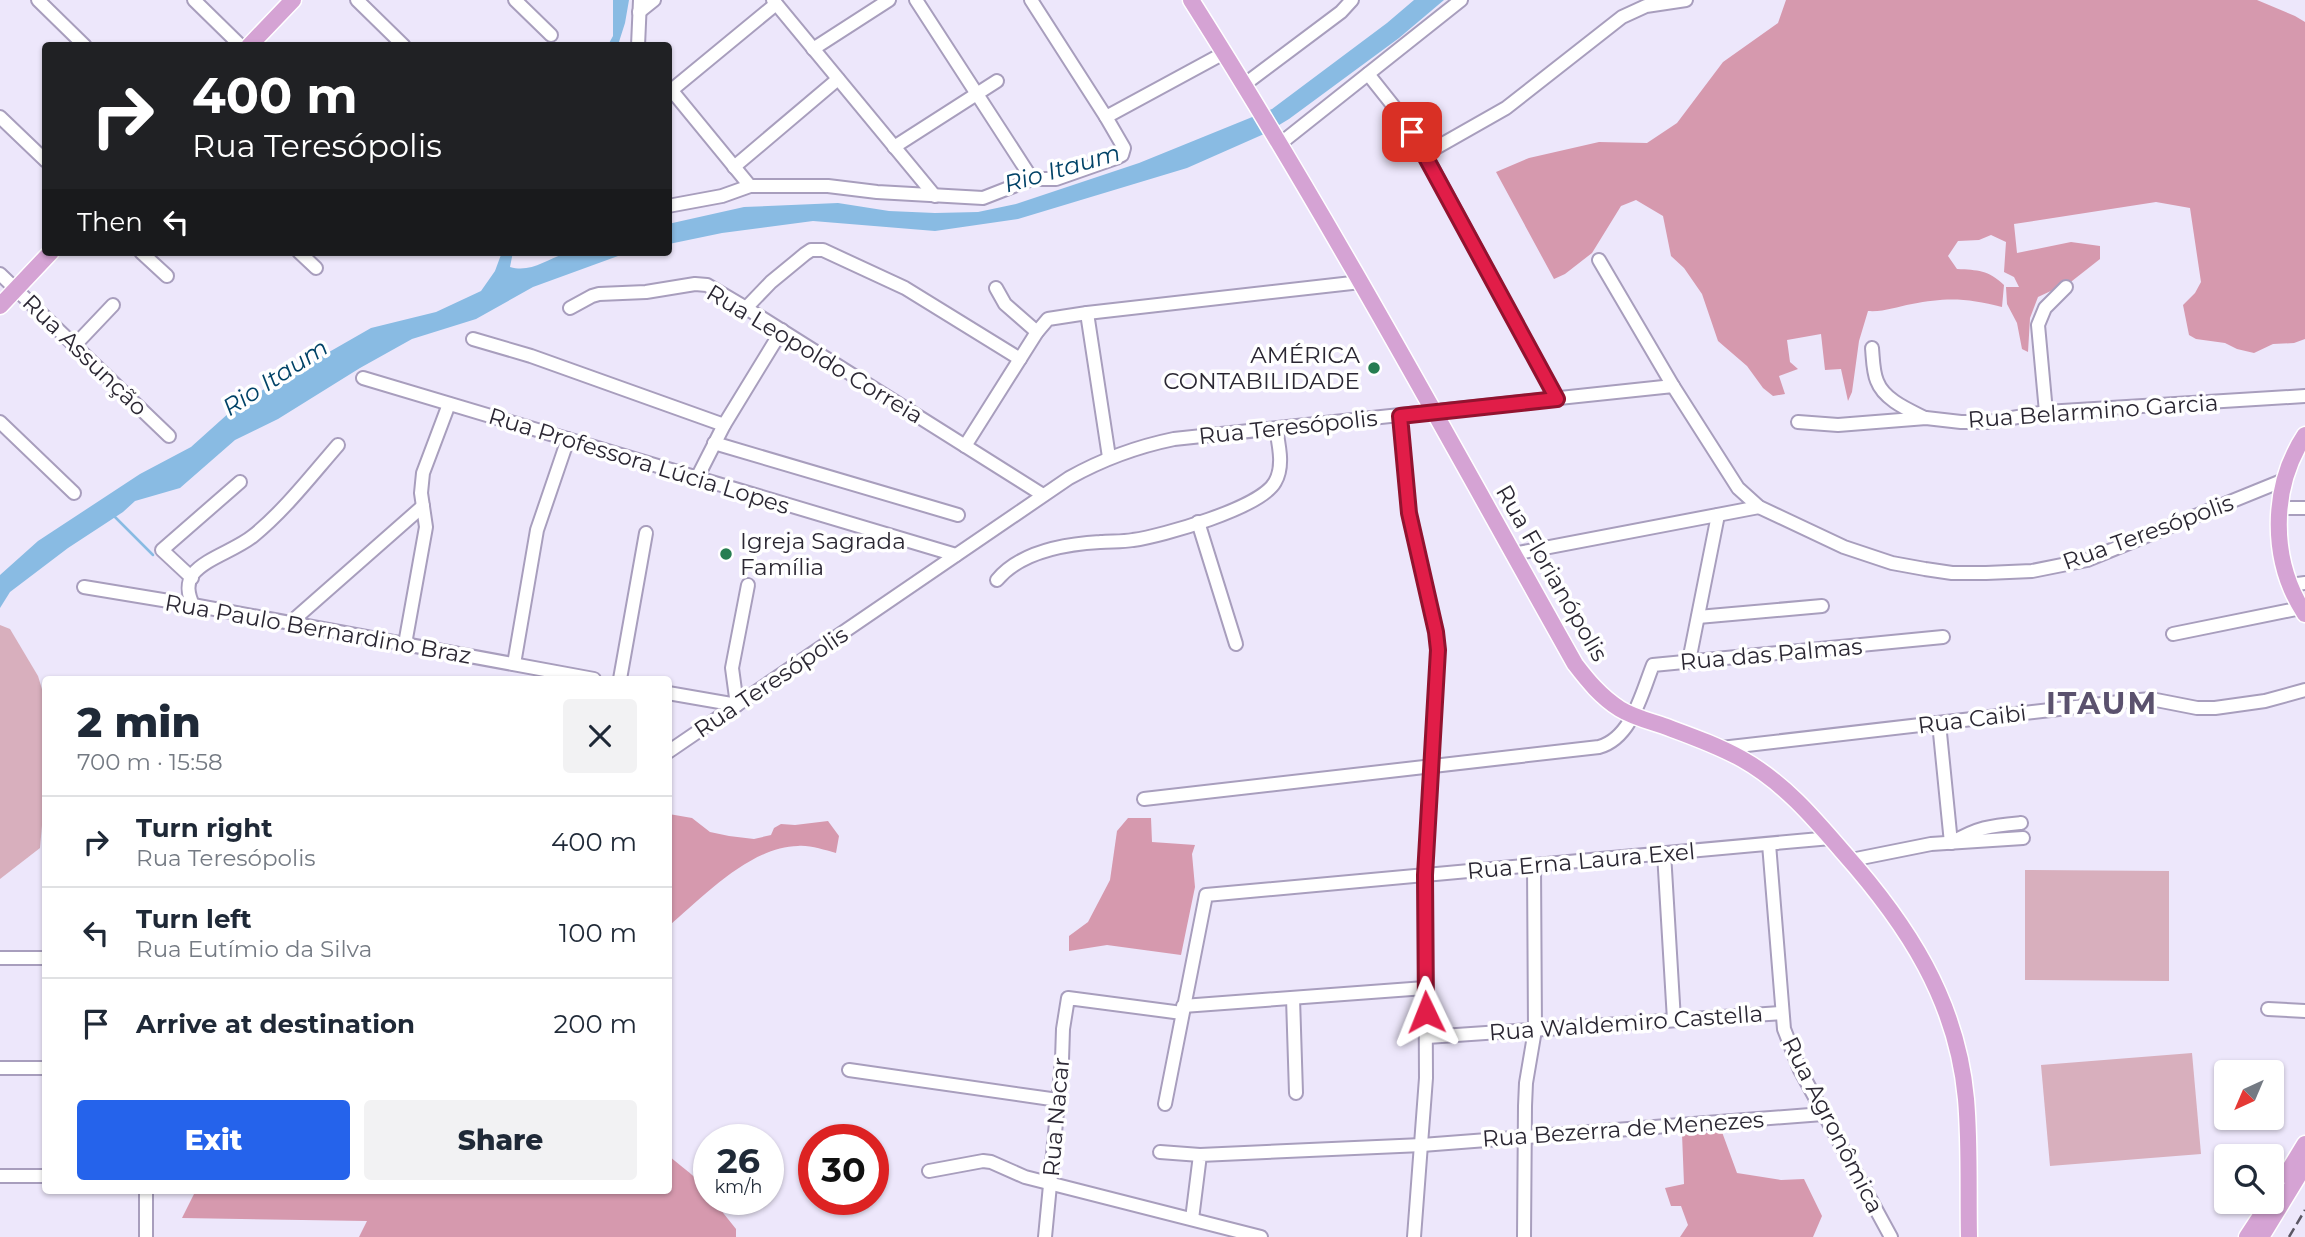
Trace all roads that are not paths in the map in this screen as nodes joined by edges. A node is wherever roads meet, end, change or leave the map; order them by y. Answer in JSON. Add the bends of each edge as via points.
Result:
{"nodes":[{"id":1,"x":38,"y":0,"type":"edge"},
{"id":2,"x":194,"y":0,"type":"edge"},
{"id":3,"x":293,"y":0,"type":"edge"},
{"id":4,"x":357,"y":0,"type":"edge"},
{"id":5,"x":515,"y":0,"type":"edge"},
{"id":6,"x":654,"y":0,"type":"edge"},
{"id":7,"x":889,"y":0,"type":"edge"},
{"id":8,"x":916,"y":0,"type":"edge"},
{"id":9,"x":1031,"y":0,"type":"edge"},
{"id":10,"x":1191,"y":0,"type":"edge"},
{"id":11,"x":1352,"y":0,"type":"edge"},
{"id":12,"x":1461,"y":0,"type":"edge"},
{"id":13,"x":1686,"y":0,"type":"edge"},
{"id":14,"x":775,"y":2,"type":"edge"},
{"id":15,"x":640,"y":6,"type":"edge"},
{"id":16,"x":551,"y":35,"type":"dead end"},
{"id":17,"x":81,"y":42,"type":"edge"},
{"id":18,"x":237,"y":42,"type":"edge"},
{"id":19,"x":253,"y":42,"type":"edge"},
{"id":20,"x":400,"y":42,"type":"edge"},
{"id":21,"x":638,"y":42,"type":"edge"},
{"id":22,"x":813,"y":49,"type":"junction"},
{"id":23,"x":1224,"y":52,"type":"junction"},
{"id":24,"x":1368,"y":74,"type":"junction"},
{"id":25,"x":838,"y":79,"type":"junction"},
{"id":26,"x":998,"y":81,"type":"dead end"},
{"id":27,"x":1245,"y":84,"type":"junction"},
{"id":28,"x":672,"y":88,"type":"edge"},
{"id":29,"x":672,"y":92,"type":"edge"},
{"id":30,"x":977,"y":94,"type":"junction"},
{"id":31,"x":0,"y":117,"type":"edge"},
{"id":32,"x":1106,"y":117,"type":"junction"},
{"id":33,"x":1277,"y":136,"type":"junction"},
{"id":34,"x":894,"y":147,"type":"junction"},
{"id":35,"x":1425,"y":154,"type":"junction"},
{"id":36,"x":42,"y":157,"type":"edge"},
{"id":37,"x":734,"y":167,"type":"junction"},
{"id":38,"x":1032,"y":179,"type":"junction"},
{"id":39,"x":750,"y":186,"type":"junction"},
{"id":40,"x":935,"y":196,"type":"junction"},
{"id":41,"x":672,"y":205,"type":"edge"},
{"id":42,"x":47,"y":256,"type":"edge"},
{"id":43,"x":303,"y":256,"type":"edge"},
{"id":44,"x":156,"y":257,"type":"edge"},
{"id":45,"x":1599,"y":260,"type":"dead end"},
{"id":46,"x":316,"y":268,"type":"dead end"},
{"id":47,"x":0,"y":274,"type":"edge"},
{"id":48,"x":167,"y":276,"type":"dead end"},
{"id":49,"x":1362,"y":282,"type":"junction"},
{"id":50,"x":2066,"y":287,"type":"dead end"},
{"id":51,"x":996,"y":288,"type":"dead end"},
{"id":52,"x":16,"y":289,"type":"junction"},
{"id":53,"x":113,"y":305,"type":"dead end"},
{"id":54,"x":0,"y":306,"type":"edge"},
{"id":55,"x":570,"y":308,"type":"dead end"},
{"id":56,"x":746,"y":308,"type":"junction"},
{"id":57,"x":1087,"y":313,"type":"junction"},
{"id":58,"x":782,"y":330,"type":"junction"},
{"id":59,"x":1037,"y":332,"type":"junction"},
{"id":60,"x":473,"y":339,"type":"dead end"},
{"id":61,"x":75,"y":345,"type":"junction"},
{"id":62,"x":1872,"y":348,"type":"dead end"},
{"id":63,"x":1020,"y":359,"type":"junction"},
{"id":64,"x":363,"y":378,"type":"dead end"},
{"id":65,"x":1673,"y":386,"type":"junction"},
{"id":66,"x":2305,"y":397,"type":"edge"},
{"id":67,"x":1557,"y":399,"type":"junction"},
{"id":68,"x":449,"y":404,"type":"junction"},
{"id":69,"x":1436,"y":412,"type":"junction"},
{"id":70,"x":2046,"y":412,"type":"junction"},
{"id":71,"x":1400,"y":416,"type":"junction"},
{"id":72,"x":1926,"y":418,"type":"junction"},
{"id":73,"x":0,"y":422,"type":"edge"},
{"id":74,"x":1798,"y":422,"type":"dead end"},
{"id":75,"x":724,"y":425,"type":"junction"},
{"id":76,"x":1276,"y":429,"type":"junction"},
{"id":77,"x":2305,"y":435,"type":"edge"},
{"id":78,"x":169,"y":436,"type":"dead end"},
{"id":79,"x":568,"y":439,"type":"junction"},
{"id":80,"x":714,"y":443,"type":"junction"},
{"id":81,"x":338,"y":445,"type":"dead end"},
{"id":82,"x":965,"y":446,"type":"junction"},
{"id":83,"x":1109,"y":457,"type":"junction"},
{"id":84,"x":698,"y":478,"type":"junction"},
{"id":85,"x":2284,"y":480,"type":"junction"},
{"id":86,"x":240,"y":482,"type":"dead end"},
{"id":87,"x":74,"y":493,"type":"dead end"},
{"id":88,"x":1043,"y":495,"type":"junction"},
{"id":89,"x":423,"y":506,"type":"junction"},
{"id":90,"x":1759,"y":507,"type":"junction"},
{"id":91,"x":2280,"y":508,"type":"junction"},
{"id":92,"x":2305,"y":508,"type":"edge"},
{"id":93,"x":958,"y":515,"type":"dead end"},
{"id":94,"x":1718,"y":515,"type":"junction"},
{"id":95,"x":1198,"y":522,"type":"junction"},
{"id":96,"x":646,"y":533,"type":"dead end"},
{"id":97,"x":1513,"y":554,"type":"junction"},
{"id":98,"x":956,"y":555,"type":"junction"},
{"id":99,"x":192,"y":578,"type":"junction"},
{"id":100,"x":997,"y":580,"type":"dead end"},
{"id":101,"x":2297,"y":584,"type":"edge"},
{"id":102,"x":748,"y":585,"type":"dead end"},
{"id":103,"x":84,"y":587,"type":"dead end"},
{"id":104,"x":192,"y":605,"type":"junction"},
{"id":105,"x":1822,"y":606,"type":"dead end"},
{"id":106,"x":2303,"y":611,"type":"edge"},
{"id":107,"x":1698,"y":617,"type":"junction"},
{"id":108,"x":290,"y":623,"type":"junction"},
{"id":109,"x":2174,"y":634,"type":"dead end"},
{"id":110,"x":1943,"y":637,"type":"dead end"},
{"id":111,"x":405,"y":644,"type":"junction"},
{"id":112,"x":1236,"y":644,"type":"dead end"},
{"id":113,"x":1689,"y":661,"type":"junction"},
{"id":114,"x":514,"y":664,"type":"junction"},
{"id":115,"x":578,"y":676,"type":"edge"},
{"id":116,"x":621,"y":676,"type":"edge"},
{"id":117,"x":2305,"y":690,"type":"edge"},
{"id":118,"x":672,"y":694,"type":"edge"},
{"id":119,"x":737,"y":705,"type":"junction"},
{"id":120,"x":1632,"y":715,"type":"junction"},
{"id":121,"x":1939,"y":723,"type":"junction"},
{"id":122,"x":1721,"y":748,"type":"junction"},
{"id":123,"x":672,"y":749,"type":"edge"},
{"id":124,"x":1431,"y":766,"type":"junction"},
{"id":125,"x":1144,"y":799,"type":"dead end"},
{"id":126,"x":2021,"y":823,"type":"dead end"},
{"id":127,"x":1831,"y":838,"type":"junction"},
{"id":128,"x":2023,"y":838,"type":"dead end"},
{"id":129,"x":1951,"y":843,"type":"junction"},
{"id":130,"x":1769,"y":844,"type":"junction"},
{"id":131,"x":1664,"y":853,"type":"junction"},
{"id":132,"x":1851,"y":860,"type":"junction"},
{"id":133,"x":1534,"y":865,"type":"junction"},
{"id":134,"x":1425,"y":875,"type":"junction"},
{"id":135,"x":0,"y":958,"type":"edge"},
{"id":136,"x":42,"y":958,"type":"edge"},
{"id":137,"x":1425,"y":988,"type":"junction"},
{"id":138,"x":1293,"y":998,"type":"junction"},
{"id":139,"x":1183,"y":1009,"type":"junction"},
{"id":140,"x":2268,"y":1009,"type":"dead end"},
{"id":141,"x":2305,"y":1011,"type":"edge"},
{"id":142,"x":1782,"y":1013,"type":"junction"},
{"id":143,"x":1674,"y":1020,"type":"junction"},
{"id":144,"x":1535,"y":1030,"type":"junction"},
{"id":145,"x":1427,"y":1037,"type":"junction"},
{"id":146,"x":0,"y":1068,"type":"edge"},
{"id":147,"x":42,"y":1069,"type":"edge"},
{"id":148,"x":849,"y":1070,"type":"dead end"},
{"id":149,"x":1296,"y":1093,"type":"dead end"},
{"id":150,"x":1058,"y":1100,"type":"junction"},
{"id":151,"x":1165,"y":1104,"type":"dead end"},
{"id":152,"x":1823,"y":1114,"type":"junction"},
{"id":153,"x":1525,"y":1137,"type":"junction"},
{"id":154,"x":2305,"y":1144,"type":"edge"},
{"id":155,"x":1422,"y":1145,"type":"junction"},
{"id":156,"x":1160,"y":1152,"type":"dead end"},
{"id":157,"x":1200,"y":1156,"type":"junction"},
{"id":158,"x":2305,"y":1165,"type":"edge"},
{"id":159,"x":929,"y":1171,"type":"dead end"},
{"id":160,"x":0,"y":1176,"type":"edge"},
{"id":161,"x":42,"y":1176,"type":"edge"},
{"id":162,"x":2284,"y":1179,"type":"edge"},
{"id":163,"x":1050,"y":1182,"type":"junction"},
{"id":164,"x":146,"y":1194,"type":"edge"},
{"id":165,"x":2262,"y":1214,"type":"edge"},
{"id":166,"x":1192,"y":1219,"type":"junction"},
{"id":167,"x":146,"y":1237,"type":"edge"},
{"id":168,"x":1045,"y":1237,"type":"edge"},
{"id":169,"x":1261,"y":1237,"type":"edge"},
{"id":170,"x":1414,"y":1237,"type":"edge"},
{"id":171,"x":1524,"y":1237,"type":"edge"},
{"id":172,"x":1891,"y":1237,"type":"edge"},
{"id":173,"x":1969,"y":1237,"type":"edge"},
{"id":174,"x":2247,"y":1237,"type":"edge"},
{"id":175,"x":2261,"y":1237,"type":"edge"}],
"edges":[{"from":1,"to":17,"type":"street"},
{"from":2,"to":18,"type":"street"},
{"from":3,"to":19,"type":"main road"},
{"from":4,"to":20,"type":"street"},
{"from":5,"to":16,"type":"street"},
{"from":6,"to":15,"type":"street"},
{"from":7,"to":22,"type":"street"},
{"from":8,"to":30,"type":"street"},
{"from":9,"to":32,"type":"street"},
{"from":10,"to":23,"type":"main road","name":"Rua Florianópolis"},
{"from":11,"to":27,"type":"street"},
{"from":12,"to":24,"type":"street"},
{"from":13,"to":35,"type":"street","via":[[1646,6],[1622,18],[1506,108]]},
{"from":14,"to":22,"type":"street"},
{"from":14,"to":28,"type":"street"},
{"from":15,"to":21,"type":"street"},
{"from":22,"to":25,"type":"street"},
{"from":23,"to":27,"type":"main road","name":"Rua Florianópolis"},
{"from":23,"to":32,"type":"street"},
{"from":24,"to":33,"type":"street"},
{"from":24,"to":35,"type":"street"},
{"from":25,"to":34,"type":"street"},
{"from":25,"to":37,"type":"street"},
{"from":26,"to":30,"type":"street"},
{"from":27,"to":33,"type":"main road","name":"Rua Florianópolis"},
{"from":29,"to":37,"type":"street"},
{"from":30,"to":34,"type":"street"},
{"from":30,"to":38,"type":"street"},
{"from":31,"to":36,"type":"street"},
{"from":32,"to":38,"type":"street","via":[[1124,148],[1122,155],[1056,179]]},
{"from":33,"to":49,"type":"main road","name":"Rua Florianópolis"},
{"from":34,"to":40,"type":"street"},
{"from":35,"to":67,"type":"street"},
{"from":37,"to":39,"type":"street"},
{"from":38,"to":40,"type":"street","via":[[983,198]]},
{"from":39,"to":40,"type":"street"},
{"from":39,"to":41,"type":"street"},
{"from":42,"to":52,"type":"main road"},
{"from":43,"to":46,"type":"street"},
{"from":44,"to":48,"type":"street"},
{"from":45,"to":65,"type":"street"},
{"from":47,"to":52,"type":"street","name":"Rua Assunção"},
{"from":49,"to":57,"type":"street"},
{"from":49,"to":69,"type":"main road","name":"Rua Florianópolis"},
{"from":50,"to":70,"type":"street","via":[[2045,308],[2038,325]]},
{"from":51,"to":59,"type":"street","via":[[1010,309]]},
{"from":52,"to":54,"type":"main road"},
{"from":52,"to":61,"type":"street","name":"Rua Assunção"},
{"from":53,"to":61,"type":"street"},
{"from":55,"to":56,"type":"street","name":"Rua Leopoldo Correia","via":[[592,296],[695,284],[707,285]]},
{"from":56,"to":58,"type":"street","name":"Rua Leopoldo Correia"},
{"from":56,"to":63,"type":"street","via":[[805,254],[823,250],[905,288]]},
{"from":57,"to":59,"type":"street","via":[[1054,316]]},
{"from":57,"to":83,"type":"street"},
{"from":58,"to":75,"type":"street"},
{"from":58,"to":82,"type":"street","name":"Rua Leopoldo Correia"},
{"from":59,"to":63,"type":"street"},
{"from":60,"to":75,"type":"street"},
{"from":61,"to":78,"type":"street","name":"Rua Assunção"},
{"from":62,"to":72,"type":"street","via":[[1881,389]]},
{"from":63,"to":82,"type":"street"},
{"from":64,"to":68,"type":"street","name":"Rua Professora Lúcia Lopes"},
{"from":65,"to":67,"type":"street","name":"Rua Teresópolis"},
{"from":65,"to":90,"type":"street","name":"Rua Teresópolis","via":[[1738,488]]},
{"from":66,"to":70,"type":"street","name":"Rua Belarmino Garcia"},
{"from":67,"to":69,"type":"street","name":"Rua Teresópolis"},
{"from":68,"to":79,"type":"street","name":"Rua Professora Lúcia Lopes"},
{"from":68,"to":89,"type":"street","via":[[424,473]]},
{"from":69,"to":71,"type":"street","name":"Rua Teresópolis"},
{"from":69,"to":97,"type":"main road","name":"Rua Florianópolis"},
{"from":70,"to":72,"type":"street","name":"Rua Belarmino Garcia","via":[[1989,422]]},
{"from":71,"to":76,"type":"street","name":"Rua Teresópolis"},
{"from":71,"to":124,"type":"street","via":[[1409,513],[1438,650]]},
{"from":72,"to":74,"type":"street","name":"Rua Belarmino Garcia","via":[[1838,425]]},
{"from":73,"to":87,"type":"street"},
{"from":75,"to":80,"type":"street"},
{"from":76,"to":83,"type":"street","name":"Rua Teresópolis","via":[[1174,439]]},
{"from":76,"to":95,"type":"street","via":[[1280,461],[1272,487],[1238,509]]},
{"from":77,"to":85,"type":"main road"},
{"from":79,"to":84,"type":"street","name":"Rua Professora Lúcia Lopes"},
{"from":79,"to":114,"type":"street","via":[[537,530]]},
{"from":80,"to":84,"type":"street"},
{"from":80,"to":93,"type":"street"},
{"from":81,"to":99,"type":"street","via":[[270,521]]},
{"from":82,"to":88,"type":"street","name":"Rua Leopoldo Correia"},
{"from":83,"to":88,"type":"street","name":"Rua Teresópolis"},
{"from":84,"to":98,"type":"street","name":"Rua Professora Lúcia Lopes"},
{"from":85,"to":90,"type":"street","name":"Rua Teresópolis","via":[[2087,560],[1986,573],[1952,573],[1883,560],[1829,542]]},
{"from":85,"to":91,"type":"main road"},
{"from":86,"to":99,"type":"street","via":[[162,550]]},
{"from":88,"to":98,"type":"street","name":"Rua Teresópolis"},
{"from":89,"to":108,"type":"street"},
{"from":89,"to":111,"type":"street","via":[[426,527]]},
{"from":90,"to":94,"type":"street"},
{"from":91,"to":92,"type":"street"},
{"from":91,"to":101,"type":"main road","via":[[2281,558]]},
{"from":94,"to":97,"type":"street"},
{"from":94,"to":107,"type":"street"},
{"from":95,"to":100,"type":"street","via":[[1136,540],[1057,548],[1016,564]]},
{"from":95,"to":112,"type":"street"},
{"from":96,"to":116,"type":"street"},
{"from":97,"to":120,"type":"main road","name":"Rua Florianópolis","via":[[1586,680]]},
{"from":98,"to":119,"type":"street","name":"Rua Teresópolis"},
{"from":99,"to":104,"type":"street","via":[[188,594]]},
{"from":101,"to":106,"type":"main road"},
{"from":102,"to":119,"type":"street","via":[[732,668]]},
{"from":103,"to":104,"type":"street","name":"Rua Paulo Bernardino Braz"},
{"from":104,"to":108,"type":"street","name":"Rua Paulo Bernardino Braz"},
{"from":105,"to":107,"type":"street"},
{"from":106,"to":109,"type":"street"},
{"from":107,"to":113,"type":"street"},
{"from":108,"to":111,"type":"street","name":"Rua Paulo Bernardino Braz"},
{"from":110,"to":113,"type":"street","name":"Rua das Palmas"},
{"from":111,"to":114,"type":"street","name":"Rua Paulo Bernardino Braz"},
{"from":113,"to":120,"type":"street","name":"Rua das Palmas","via":[[1653,665]]},
{"from":114,"to":115,"type":"street","name":"Rua Paulo Bernardino Braz"},
{"from":117,"to":121,"type":"street","name":"Rua Caibi","via":[[2215,708],[2151,699]]},
{"from":118,"to":119,"type":"street"},
{"from":119,"to":123,"type":"street","name":"Rua Teresópolis"},
{"from":120,"to":122,"type":"main road","name":"Rua Florianópolis"},
{"from":120,"to":124,"type":"street","via":[[1621,732],[1599,747]]},
{"from":121,"to":122,"type":"street","name":"Rua Caibi"},
{"from":121,"to":129,"type":"street"},
{"from":122,"to":127,"type":"main road","name":"Rua Florianópolis","via":[[1773,780]]},
{"from":124,"to":125,"type":"street"},
{"from":124,"to":134,"type":"street"},
{"from":126,"to":129,"type":"street","via":[[1983,827]]},
{"from":127,"to":130,"type":"street","name":"Rua Erna Laura Exel"},
{"from":127,"to":132,"type":"main road","name":"Rua Florianópolis"},
{"from":128,"to":129,"type":"street"},
{"from":129,"to":132,"type":"street"},
{"from":130,"to":131,"type":"street","name":"Rua Erna Laura Exel"},
{"from":130,"to":142,"type":"street","name":"Rua Agronômica"},
{"from":131,"to":133,"type":"street","name":"Rua Erna Laura Exel"},
{"from":131,"to":143,"type":"street"},
{"from":132,"to":173,"type":"main road","name":"Rua Florianópolis","via":[[1914,942],[1946,1009],[1966,1099]]},
{"from":133,"to":134,"type":"street","name":"Rua Erna Laura Exel"},
{"from":133,"to":144,"type":"street"},
{"from":134,"to":137,"type":"street"},
{"from":134,"to":139,"type":"street","name":"Rua Erna Laura Exel","via":[[1206,895]]},
{"from":135,"to":136,"type":"street"},
{"from":137,"to":138,"type":"street"},
{"from":137,"to":145,"type":"street"},
{"from":138,"to":139,"type":"street"},
{"from":138,"to":149,"type":"street"},
{"from":139,"to":150,"type":"street","name":"Rua Nacar","via":[[1068,998]]},
{"from":139,"to":151,"type":"street"},
{"from":140,"to":141,"type":"street"},
{"from":142,"to":143,"type":"street","name":"Rua Waldemiro Castella"},
{"from":142,"to":152,"type":"street","name":"Rua Agronômica","via":[[1788,1044]]},
{"from":143,"to":144,"type":"street","name":"Rua Waldemiro Castella"},
{"from":144,"to":145,"type":"street","name":"Rua Waldemiro Castella"},
{"from":144,"to":153,"type":"street","via":[[1526,1083]]},
{"from":145,"to":155,"type":"street"},
{"from":146,"to":147,"type":"street"},
{"from":148,"to":150,"type":"street"},
{"from":150,"to":163,"type":"street","name":"Rua Nacar"},
{"from":152,"to":153,"type":"street","name":"Rua Bezerra de Menezes"},
{"from":152,"to":172,"type":"street","name":"Rua Agronômica"},
{"from":153,"to":155,"type":"street","name":"Rua Bezerra de Menezes"},
{"from":153,"to":171,"type":"street"},
{"from":154,"to":162,"type":"main road"},
{"from":155,"to":157,"type":"street","name":"Rua Bezerra de Menezes"},
{"from":155,"to":170,"type":"street"},
{"from":156,"to":157,"type":"street","name":"Rua Bezerra de Menezes"},
{"from":157,"to":166,"type":"street"},
{"from":158,"to":175,"type":"main road"},
{"from":159,"to":163,"type":"street","via":[[983,1161]]},
{"from":160,"to":161,"type":"street"},
{"from":163,"to":166,"type":"street"},
{"from":163,"to":168,"type":"street","name":"Rua Nacar"},
{"from":164,"to":167,"type":"street"},
{"from":165,"to":174,"type":"main road"},
{"from":166,"to":169,"type":"street"}]}
